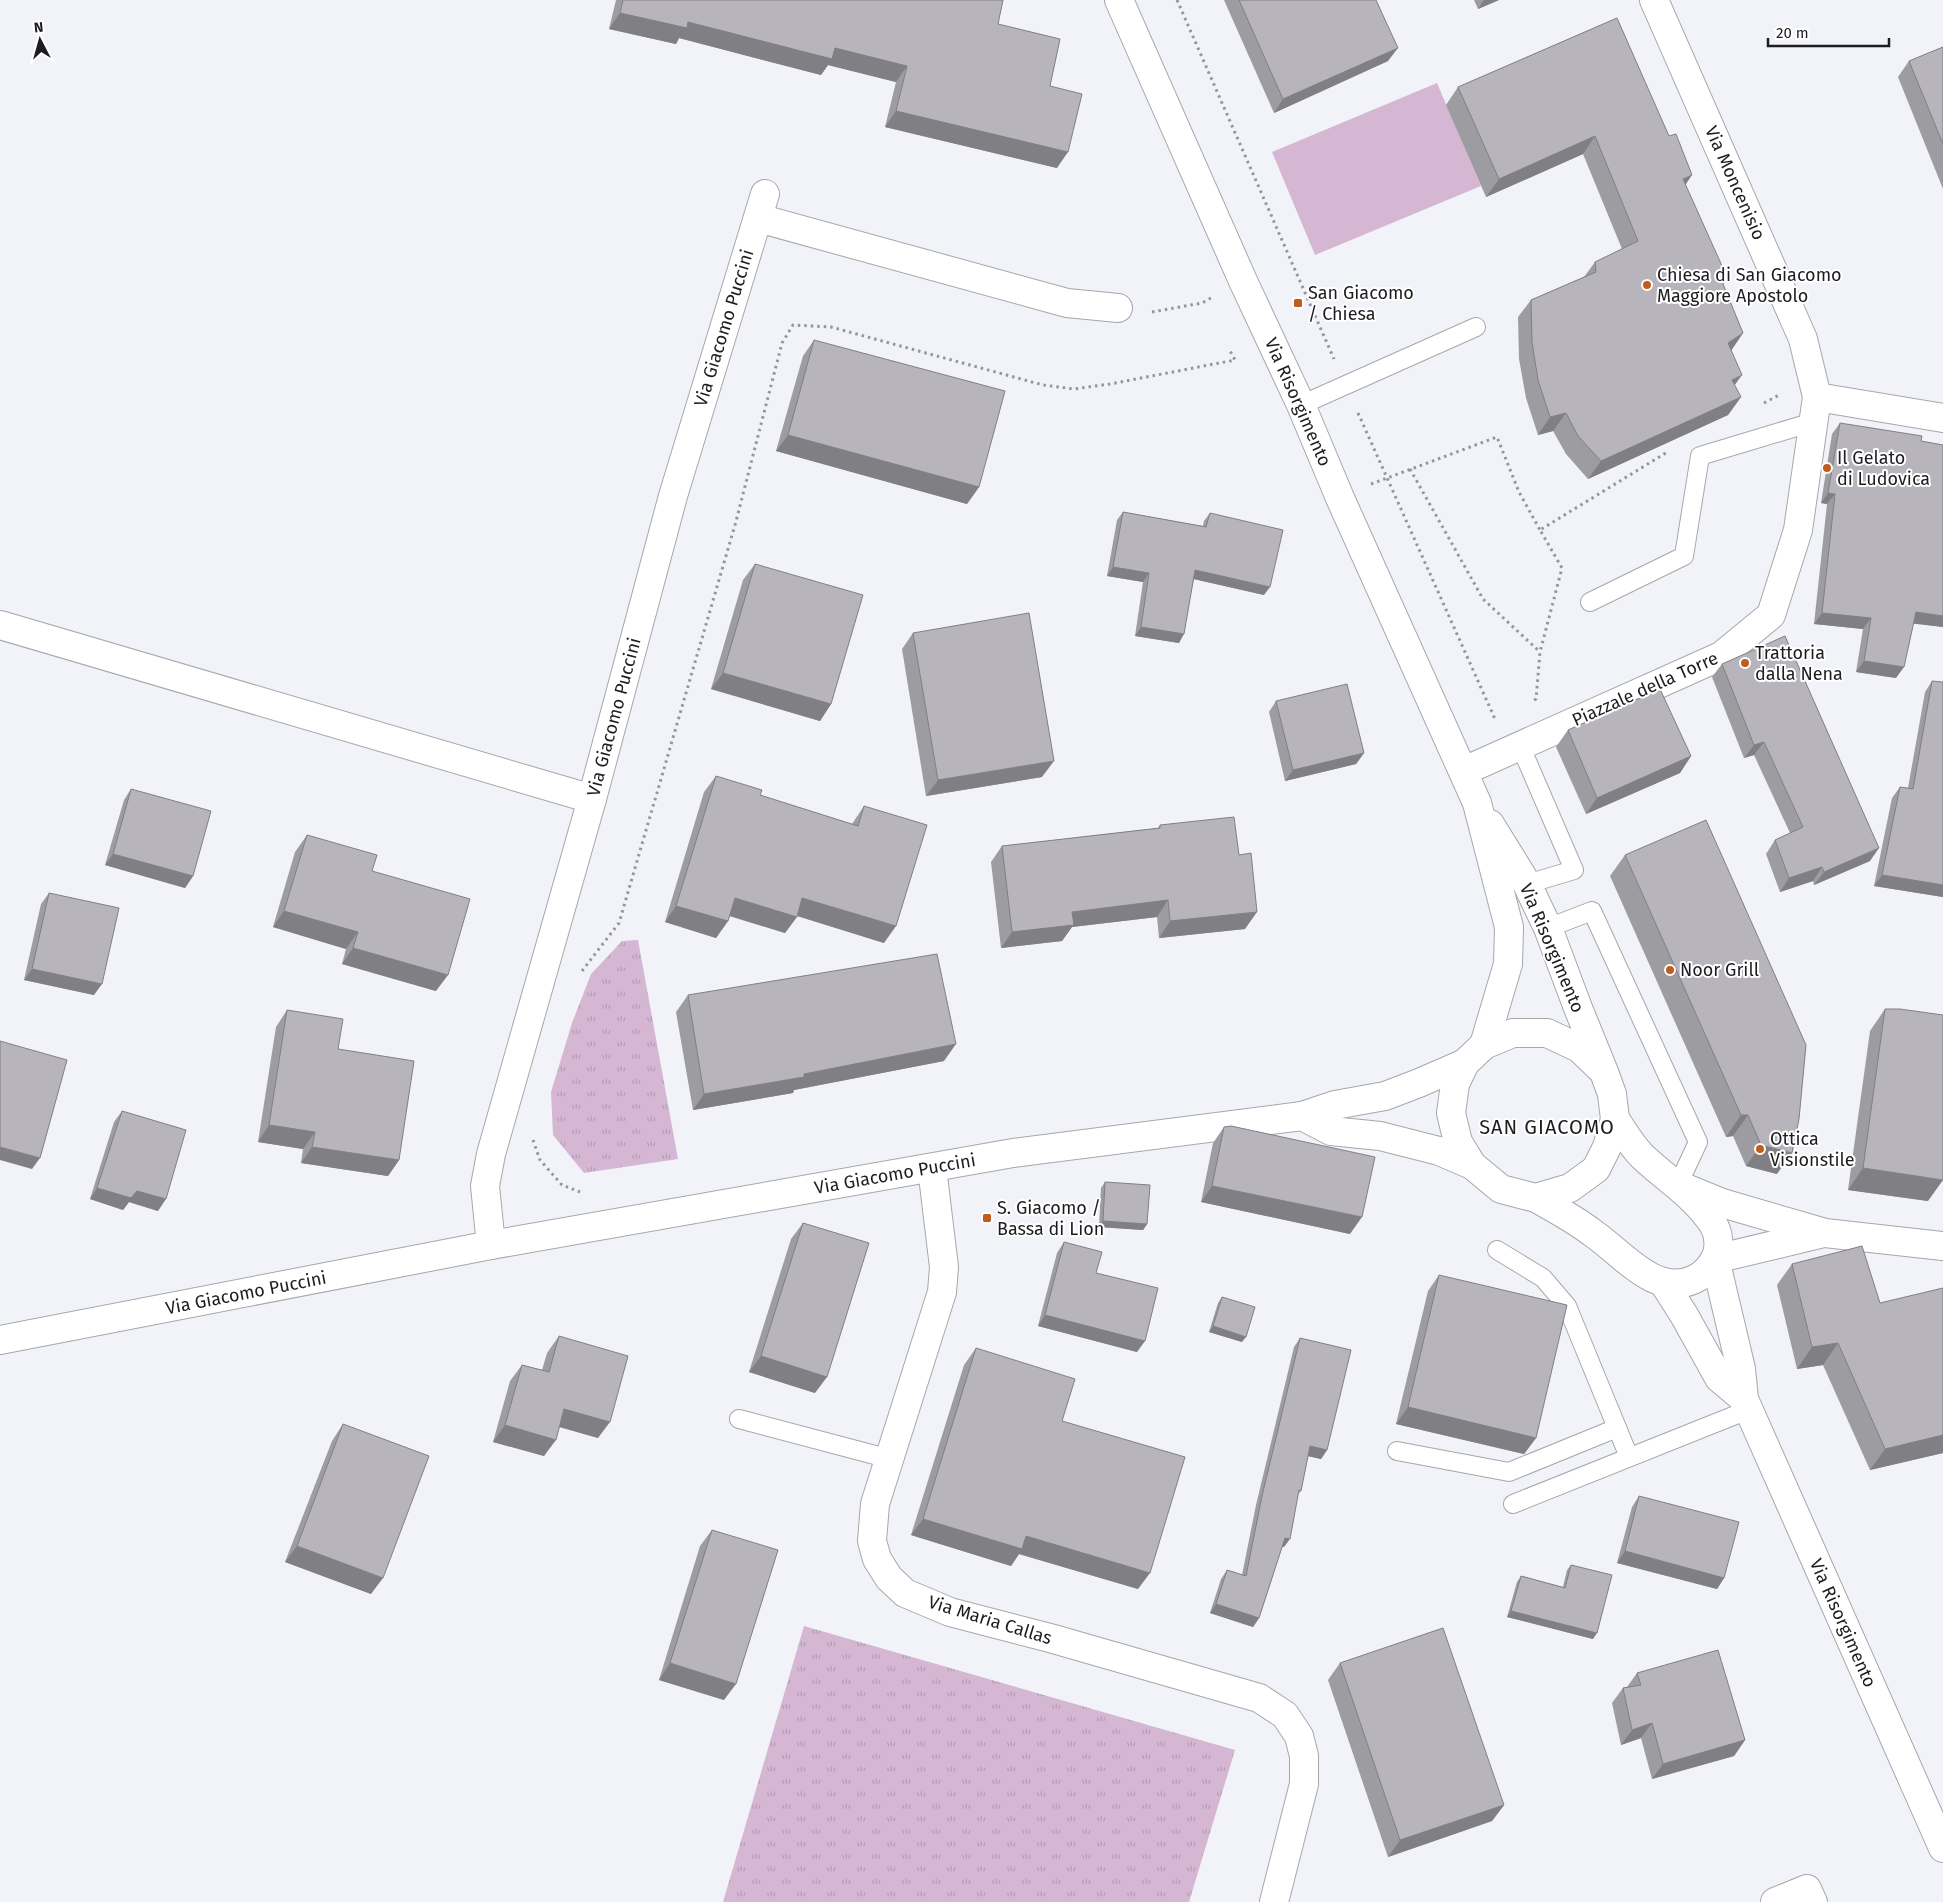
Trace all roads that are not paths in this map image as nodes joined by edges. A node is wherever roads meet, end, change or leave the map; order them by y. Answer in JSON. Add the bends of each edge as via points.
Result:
{"nodes":[{"id":1,"x":1119,"y":0,"type":"edge"},
{"id":2,"x":1654,"y":0,"type":"edge"},
{"id":3,"x":1118,"y":308,"type":"road end"},
{"id":4,"x":1476,"y":327,"type":"dead end"},
{"id":5,"x":1301,"y":405,"type":"junction"},
{"id":6,"x":1815,"y":409,"type":"junction"},
{"id":7,"x":1943,"y":418,"type":"edge"},
{"id":8,"x":1590,"y":602,"type":"dead end"},
{"id":9,"x":0,"y":625,"type":"edge"},
{"id":10,"x":1520,"y":745,"type":"junction"},
{"id":11,"x":1464,"y":771,"type":"junction"},
{"id":12,"x":592,"y":799,"type":"junction"},
{"id":13,"x":1477,"y":803,"type":"junction"},
{"id":14,"x":1527,"y":884,"type":"junction"},
{"id":15,"x":1548,"y":928,"type":"junction"},
{"id":16,"x":1475,"y":1054,"type":"junction"},
{"id":17,"x":1604,"y":1072,"type":"junction"},
{"id":18,"x":1302,"y":1116,"type":"junction"},
{"id":19,"x":1615,"y":1119,"type":"junction"},
{"id":20,"x":1472,"y":1165,"type":"junction"},
{"id":21,"x":932,"y":1168,"type":"junction"},
{"id":22,"x":1678,"y":1185,"type":"junction"},
{"id":23,"x":1536,"y":1198,"type":"junction"},
{"id":24,"x":1825,"y":1233,"type":"junction"},
{"id":25,"x":491,"y":1245,"type":"junction"},
{"id":26,"x":1943,"y":1246,"type":"edge"},
{"id":27,"x":1497,"y":1250,"type":"dead end"},
{"id":28,"x":1714,"y":1259,"type":"junction"},
{"id":29,"x":1663,"y":1282,"type":"junction"},
{"id":30,"x":0,"y":1340,"type":"edge"},
{"id":31,"x":1746,"y":1405,"type":"junction"},
{"id":32,"x":739,"y":1419,"type":"dead end"},
{"id":33,"x":1617,"y":1428,"type":"junction"},
{"id":34,"x":1397,"y":1451,"type":"dead end"},
{"id":35,"x":1629,"y":1457,"type":"junction"},
{"id":36,"x":890,"y":1459,"type":"junction"},
{"id":37,"x":1512,"y":1504,"type":"dead end"},
{"id":38,"x":1943,"y":1848,"type":"edge"},
{"id":39,"x":1274,"y":1902,"type":"edge"},
{"id":40,"x":1775,"y":1902,"type":"edge"},
{"id":41,"x":1813,"y":1902,"type":"edge"}],
"edges":[{"from":1,"to":5,"type":"street","name":"Via Risorgimento"},
{"from":2,"to":6,"type":"street","name":"Via Moncenisio","via":[[1803,339]]},
{"from":3,"to":12,"type":"street","name":"Via Giacomo Puccini","via":[[1067,303],[762,206],[673,496]]},
{"from":4,"to":5,"type":"lane"},
{"from":5,"to":11,"type":"street","name":"Via Risorgimento"},
{"from":6,"to":7,"type":"street"},
{"from":6,"to":8,"type":"lane","via":[[1700,456],[1684,556]]},
{"from":6,"to":10,"type":"street","name":"Piazzale della Torre","via":[[1798,530],[1771,615],[1721,656]]},
{"from":9,"to":12,"type":"street"},
{"from":10,"to":11,"type":"street","name":"Piazzale della Torre"},
{"from":10,"to":14,"type":"lane","via":[[1574,870]]},
{"from":11,"to":13,"type":"street","name":"Via Risorgimento"},
{"from":12,"to":25,"type":"street","name":"Via Giacomo Puccini","via":[[491,1154],[485,1186]]},
{"from":13,"to":14,"type":"street","name":"Via Risorgimento"},
{"from":13,"to":16,"type":"street","name":"Via Risorgimento","via":[[1509,928],[1508,964]]},
{"from":14,"to":15,"type":"street","name":"Via Risorgimento"},
{"from":15,"to":17,"type":"street","name":"Via Risorgimento"},
{"from":15,"to":22,"type":"lane","via":[[1592,911],[1698,1142]]},
{"from":16,"to":17,"type":"street","via":[[1513,1033],[1547,1033],[1579,1048]]},
{"from":16,"to":18,"type":"street","name":"Via Giacomo Puccini","via":[[1419,1084],[1384,1096],[1335,1104]]},
{"from":16,"to":20,"type":"street","via":[[1454,1084],[1451,1113],[1458,1142]]},
{"from":17,"to":19,"type":"street","via":[[1612,1094]]},
{"from":18,"to":20,"type":"street","via":[[1331,1131],[1380,1136],[1439,1151]]},
{"from":18,"to":21,"type":"street","name":"Via Giacomo Puccini","via":[[1013,1153]]},
{"from":19,"to":22,"type":"street","name":"Via Risorgimento","via":[[1644,1158]]},
{"from":19,"to":23,"type":"street","via":[[1596,1169],[1570,1188]]},
{"from":20,"to":23,"type":"street","via":[[1501,1189]]},
{"from":21,"to":25,"type":"street","name":"Via Giacomo Puccini"},
{"from":21,"to":36,"type":"street","name":"Via Maria Callas","via":[[944,1267],[942,1292]]},
{"from":22,"to":24,"type":"street","via":[[1722,1203]]},
{"from":22,"to":28,"type":"street","name":"Via Risorgimento","via":[[1714,1226],[1718,1241]]},
{"from":23,"to":29,"type":"street","name":"Via Risorgimento","via":[[1596,1234],[1627,1261]]},
{"from":24,"to":26,"type":"street"},
{"from":24,"to":28,"type":"street"},
{"from":25,"to":30,"type":"street","name":"Via Giacomo Puccini"},
{"from":27,"to":33,"type":"lane","via":[[1543,1278],[1567,1306]]},
{"from":28,"to":29,"type":"street","name":"Via Risorgimento","via":[[1708,1271],[1690,1282]]},
{"from":28,"to":31,"type":"street","name":"Via Risorgimento","via":[[1741,1369]]},
{"from":29,"to":31,"type":"street","name":"Via Risorgimento","via":[[1719,1378]]},
{"from":31,"to":35,"type":"lane"},
{"from":31,"to":38,"type":"street","name":"Via Risorgimento"},
{"from":32,"to":36,"type":"lane"},
{"from":33,"to":34,"type":"lane","via":[[1509,1472]]},
{"from":33,"to":35,"type":"lane"},
{"from":35,"to":37,"type":"lane"},
{"from":36,"to":39,"type":"street","name":"Via Maria Callas","via":[[876,1504],[872,1541],[877,1559],[889,1578],[905,1593],[950,1612],[1259,1698],[1285,1715],[1299,1736],[1304,1756],[1304,1784]]},
{"from":40,"to":41,"type":"street","via":[[1807,1888]]}]}
